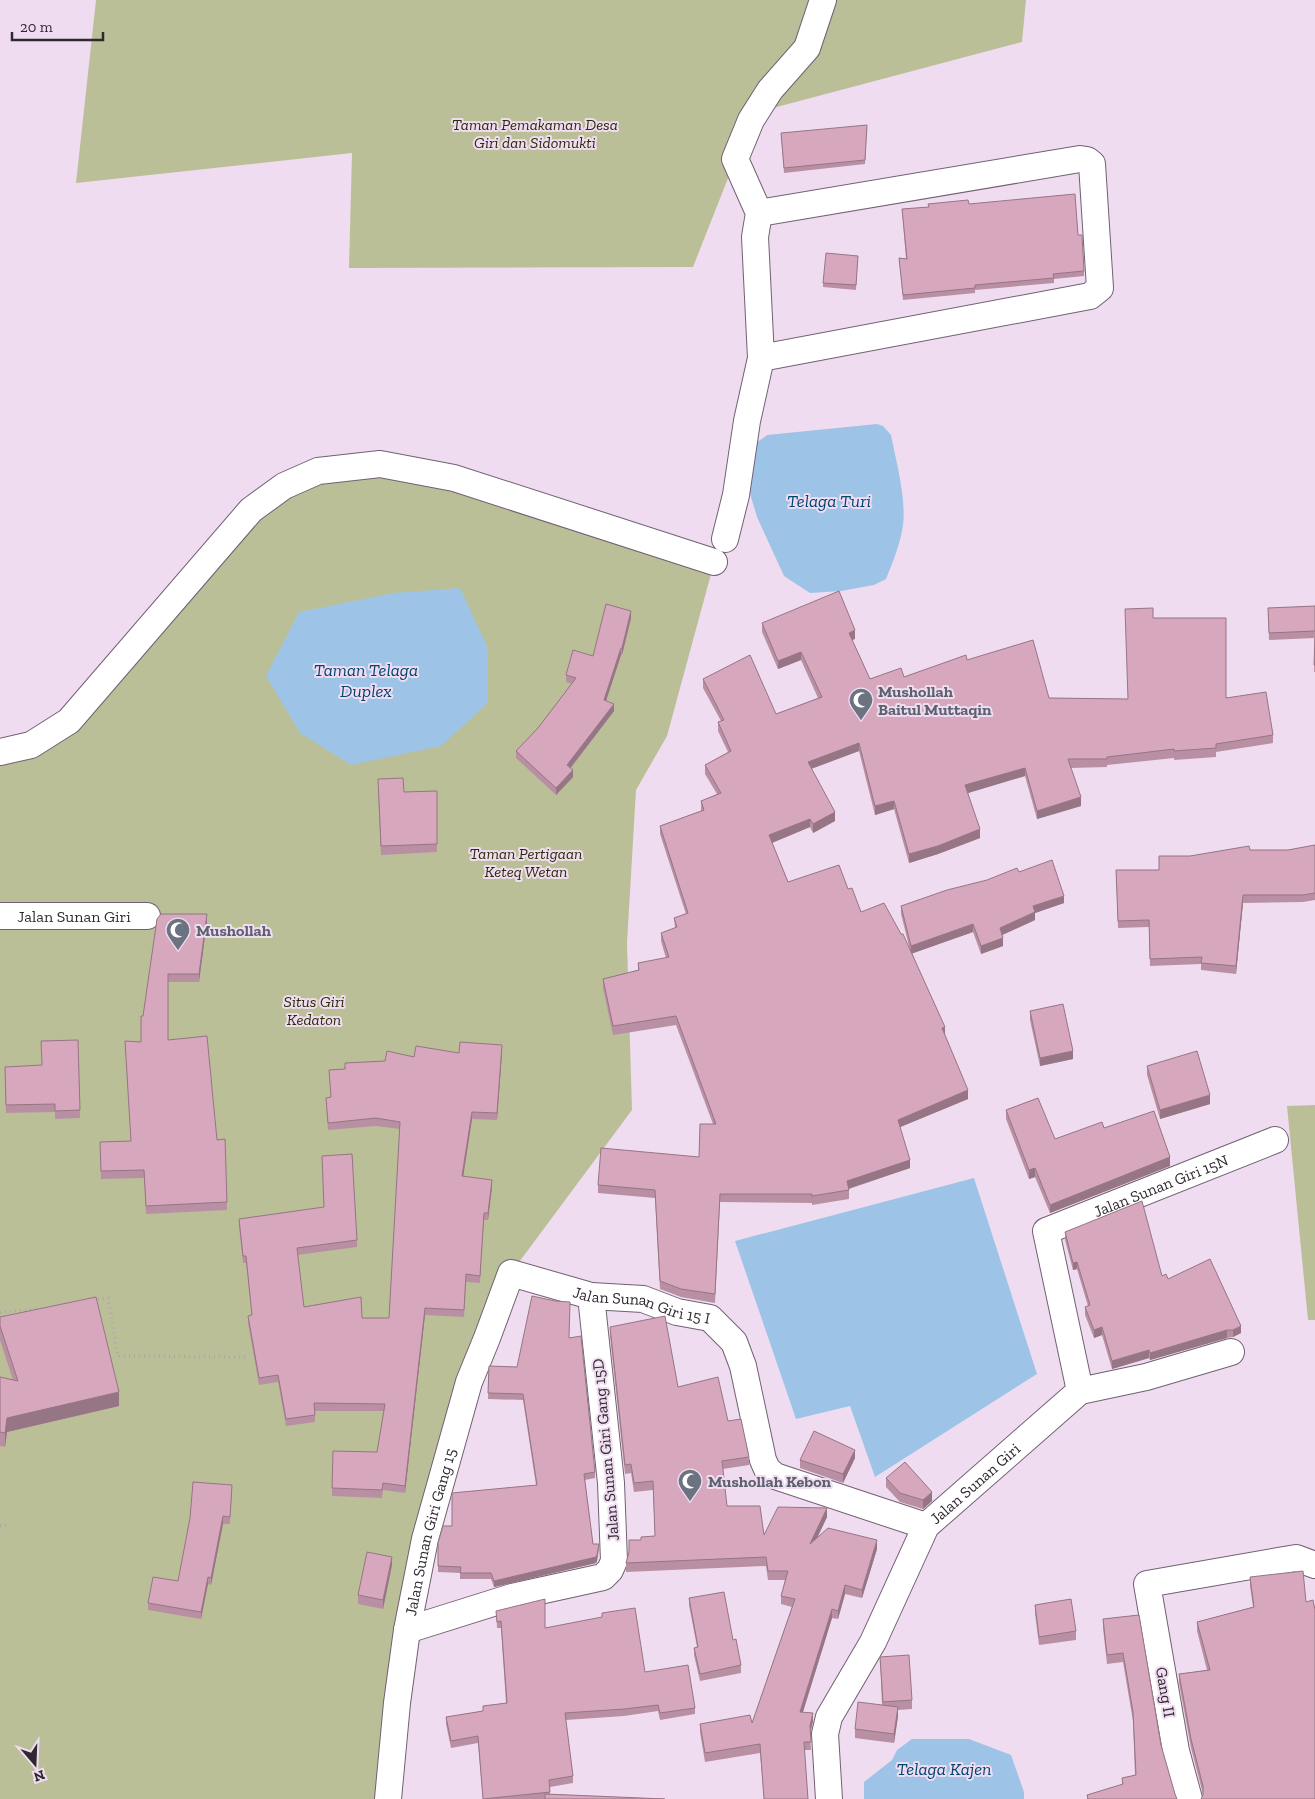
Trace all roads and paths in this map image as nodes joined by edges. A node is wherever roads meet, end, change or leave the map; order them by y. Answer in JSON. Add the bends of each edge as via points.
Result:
{"nodes":[{"id":1,"x":823,"y":0,"type":"edge"},
{"id":2,"x":759,"y":213,"type":"junction"},
{"id":3,"x":761,"y":358,"type":"junction"},
{"id":4,"x":0,"y":752,"type":"edge"},
{"id":5,"x":0,"y":916,"type":"edge"},
{"id":6,"x":147,"y":916,"type":"dead end"},
{"id":7,"x":1275,"y":1140,"type":"dead end"},
{"id":8,"x":511,"y":1273,"type":"joint"},
{"id":9,"x":591,"y":1296,"type":"junction"},
{"id":10,"x":90,"y":1301,"type":"edge"},
{"id":11,"x":38,"y":1309,"type":"edge"},
{"id":12,"x":0,"y":1312,"type":"edge"},
{"id":13,"x":1231,"y":1352,"type":"dead end"},
{"id":14,"x":246,"y":1357,"type":"dead end"},
{"id":15,"x":1080,"y":1391,"type":"junction"},
{"id":16,"x":6,"y":1525,"type":"dead end"},
{"id":17,"x":0,"y":1526,"type":"edge"},
{"id":18,"x":926,"y":1526,"type":"junction"},
{"id":19,"x":1315,"y":1565,"type":"edge"},
{"id":20,"x":407,"y":1630,"type":"junction"},
{"id":21,"x":388,"y":1799,"type":"edge"},
{"id":22,"x":829,"y":1799,"type":"edge"},
{"id":23,"x":1189,"y":1799,"type":"edge"}],
"edges":[{"from":1,"to":2,"type":"street","via":[[807,48],[770,90],[751,120],[736,159]]},
{"from":2,"to":3,"type":"street","via":[[755,237]]},
{"from":2,"to":3,"type":"street","via":[[1087,160],[1092,164],[1100,288],[1090,296]]},
{"from":3,"to":4,"type":"street","via":[[736,495],[720,550],[454,478],[380,464],[318,471],[284,486],[251,510],[69,721],[30,745]]},
{"from":5,"to":6,"type":"street","name":"Jalan Sunan Giri"},
{"from":7,"to":15,"type":"street","name":"Jalan Sunan Giri 15N","via":[[1046,1231]]},
{"from":8,"to":9,"type":"street","name":"Jalan Sunan Giri 15 I"},
{"from":8,"to":20,"type":"street","name":"Jalan Sunan Giri Gang 15","via":[[468,1382],[425,1539]]},
{"from":9,"to":18,"type":"street","name":"Jalan Sunan Giri 15 I","via":[[643,1299],[677,1312],[710,1318],[734,1342],[743,1366],[767,1469],[775,1476]]},
{"from":9,"to":20,"type":"street","name":"Jalan Sunan Giri Gang 15D","via":[[611,1483],[614,1561],[610,1570],[603,1577],[512,1597]]},
{"from":10,"to":14,"type":"path","via":[[108,1298],[118,1356]]},
{"from":11,"to":12,"type":"path"},
{"from":13,"to":15,"type":"street","via":[[1146,1377]]},
{"from":15,"to":18,"type":"street","name":"Jalan Sunan Giri"},
{"from":16,"to":17,"type":"path"},
{"from":18,"to":22,"type":"street","name":"Jalan Sunan Giri","via":[[873,1642],[829,1717],[825,1734]]},
{"from":19,"to":23,"type":"street","name":"Gang II","via":[[1296,1558],[1147,1584],[1176,1751]]},
{"from":20,"to":21,"type":"street","name":"Jalan Sunan Giri Gang 15","via":[[395,1713]]}]}
